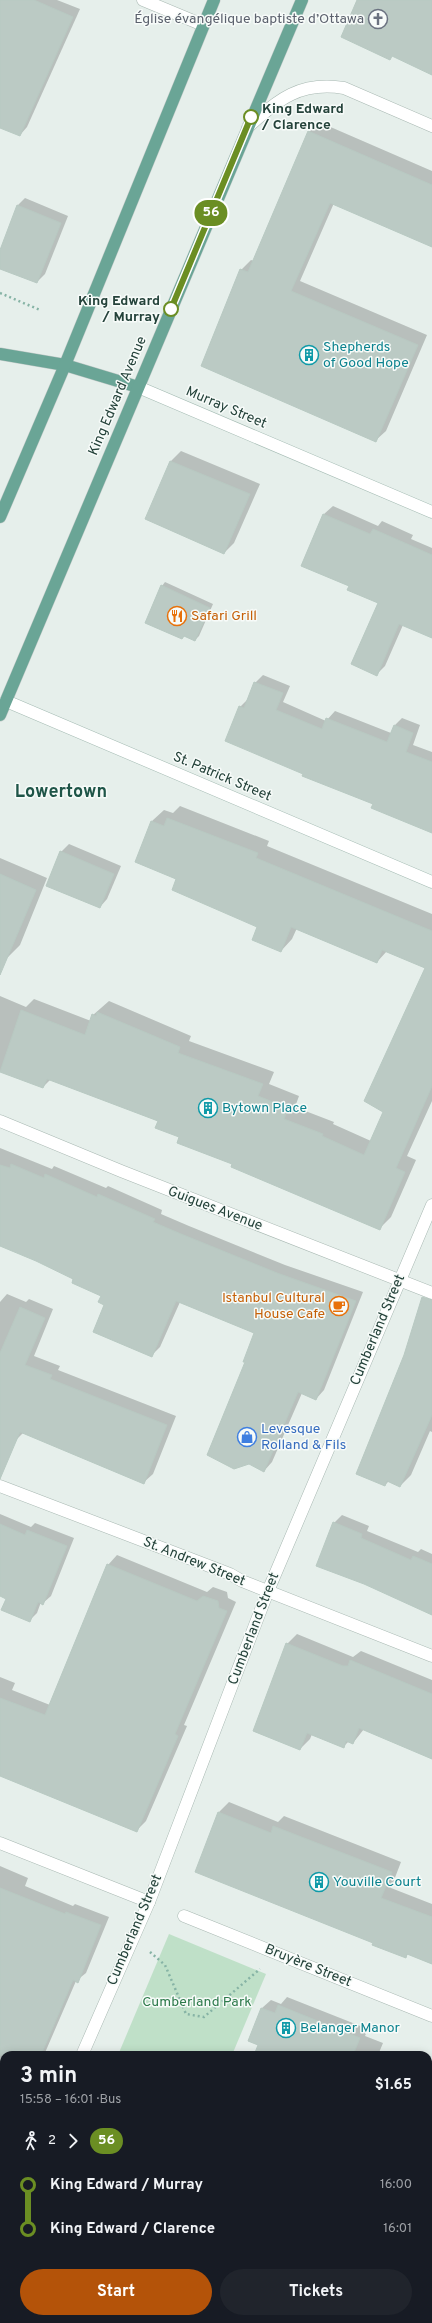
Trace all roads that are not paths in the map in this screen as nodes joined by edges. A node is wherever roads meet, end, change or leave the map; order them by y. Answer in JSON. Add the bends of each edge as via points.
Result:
{"nodes":[{"id":1,"x":143,"y":0,"type":"edge"},
{"id":2,"x":214,"y":0,"type":"edge"},
{"id":3,"x":302,"y":0,"type":"edge"},
{"id":4,"x":203,"y":25,"type":"junction"},
{"id":5,"x":432,"y":126,"type":"edge"},
{"id":6,"x":245,"y":130,"type":"junction"},
{"id":7,"x":0,"y":354,"type":"edge"},
{"id":8,"x":65,"y":365,"type":"junction"},
{"id":9,"x":138,"y":387,"type":"junction"},
{"id":10,"x":432,"y":512,"type":"edge"},
{"id":11,"x":0,"y":517,"type":"edge"},
{"id":12,"x":3,"y":700,"type":"edge"},
{"id":13,"x":0,"y":715,"type":"edge"},
{"id":14,"x":432,"y":882,"type":"edge"},
{"id":15,"x":0,"y":1121,"type":"edge"},
{"id":16,"x":432,"y":1205,"type":"edge"},
{"id":17,"x":399,"y":1280,"type":"junction"},
{"id":18,"x":432,"y":1293,"type":"edge"},
{"id":19,"x":0,"y":1486,"type":"edge"},
{"id":20,"x":268,"y":1591,"type":"junction"},
{"id":21,"x":432,"y":1656,"type":"edge"},
{"id":22,"x":0,"y":1843,"type":"edge"},
{"id":23,"x":149,"y":1902,"type":"junction"},
{"id":24,"x":184,"y":1916,"type":"dead end"},
{"id":25,"x":432,"y":2016,"type":"edge"},
{"id":26,"x":84,"y":2051,"type":"edge"}],
"edges":[{"from":1,"to":4,"type":"street"},
{"from":2,"to":4,"type":"main road"},
{"from":3,"to":6,"type":"main road","name":"King Edward Avenue"},
{"from":4,"to":8,"type":"main road"},
{"from":5,"to":6,"type":"street","via":[[344,88],[329,86],[313,87],[284,97]]},
{"from":6,"to":9,"type":"main road","name":"King Edward Avenue"},
{"from":7,"to":8,"type":"main road","name":"Murray Street"},
{"from":8,"to":9,"type":"main road","name":"Murray Street"},
{"from":8,"to":11,"type":"main road"},
{"from":9,"to":10,"type":"street","name":"Murray Street"},
{"from":9,"to":12,"type":"main road","name":"King Edward Avenue"},
{"from":12,"to":13,"type":"main road","name":"King Edward Avenue"},
{"from":12,"to":14,"type":"street","name":"St. Patrick Street"},
{"from":15,"to":17,"type":"street","name":"Guigues Avenue"},
{"from":16,"to":17,"type":"street","name":"Cumberland Street"},
{"from":17,"to":18,"type":"street","name":"Guigues Avenue"},
{"from":17,"to":20,"type":"street","name":"Cumberland Street"},
{"from":19,"to":20,"type":"street","name":"St. Andrew Street"},
{"from":20,"to":21,"type":"street","name":"St. Andrew Street"},
{"from":20,"to":23,"type":"street","name":"Cumberland Street"},
{"from":22,"to":23,"type":"street"},
{"from":23,"to":26,"type":"street","name":"Cumberland Street"},
{"from":24,"to":25,"type":"street","name":"Bruyère Street"}]}
